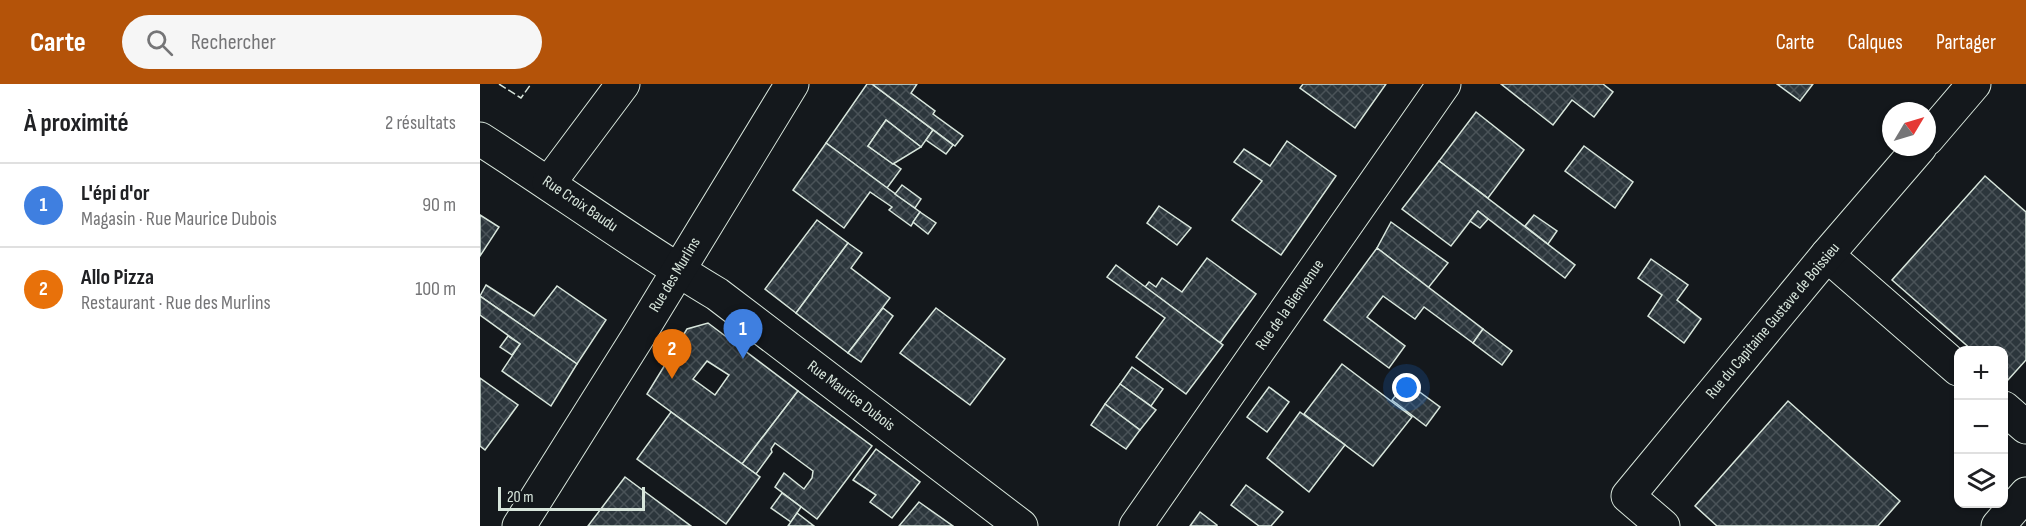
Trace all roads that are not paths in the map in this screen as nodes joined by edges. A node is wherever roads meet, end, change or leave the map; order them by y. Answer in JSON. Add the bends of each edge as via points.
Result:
{"nodes":[{"id":1,"x":792,"y":84,"type":"edge"},
{"id":2,"x":1444,"y":84,"type":"edge"},
{"id":3,"x":1974,"y":84,"type":"edge"},
{"id":4,"x":619,"y":88,"type":"edge"},
{"id":5,"x":1936,"y":128,"type":"edge"},
{"id":6,"x":480,"y":139,"type":"edge"},
{"id":7,"x":1912,"y":156,"type":"edge"},
{"id":8,"x":549,"y":183,"type":"junction"},
{"id":9,"x":1827,"y":255,"type":"junction"},
{"id":10,"x":678,"y":271,"type":"junction"},
{"id":11,"x":1954,"y":365,"type":"edge"},
{"id":12,"x":2008,"y":411,"type":"edge"},
{"id":13,"x":2026,"y":427,"type":"edge"},
{"id":14,"x":2026,"y":494,"type":"edge"},
{"id":15,"x":519,"y":526,"type":"edge"},
{"id":16,"x":1021,"y":526,"type":"edge"},
{"id":17,"x":1136,"y":526,"type":"edge"},
{"id":18,"x":1663,"y":526,"type":"edge"},
{"id":19,"x":1998,"y":526,"type":"edge"}],
"edges":[{"from":1,"to":10,"type":"street","name":"Rue des Murlins"},
{"from":2,"to":17,"type":"street","name":"Rue de la Bienvenue"},
{"from":3,"to":5,"type":"street"},
{"from":4,"to":8,"type":"street"},
{"from":6,"to":8,"type":"street","name":"Rue Croix Baudu"},
{"from":7,"to":9,"type":"street","name":"Rue du Capitaine Gustave de Boissieu"},
{"from":8,"to":10,"type":"street","name":"Rue Croix Baudu"},
{"from":9,"to":11,"type":"street"},
{"from":9,"to":18,"type":"street","name":"Rue du Capitaine Gustave de Boissieu","via":[[1628,496]]},
{"from":10,"to":15,"type":"street","name":"Rue des Murlins"},
{"from":10,"to":16,"type":"street","name":"Rue Maurice Dubois","via":[[717,294]]},
{"from":12,"to":13,"type":"street"},
{"from":14,"to":19,"type":"street"}]}
